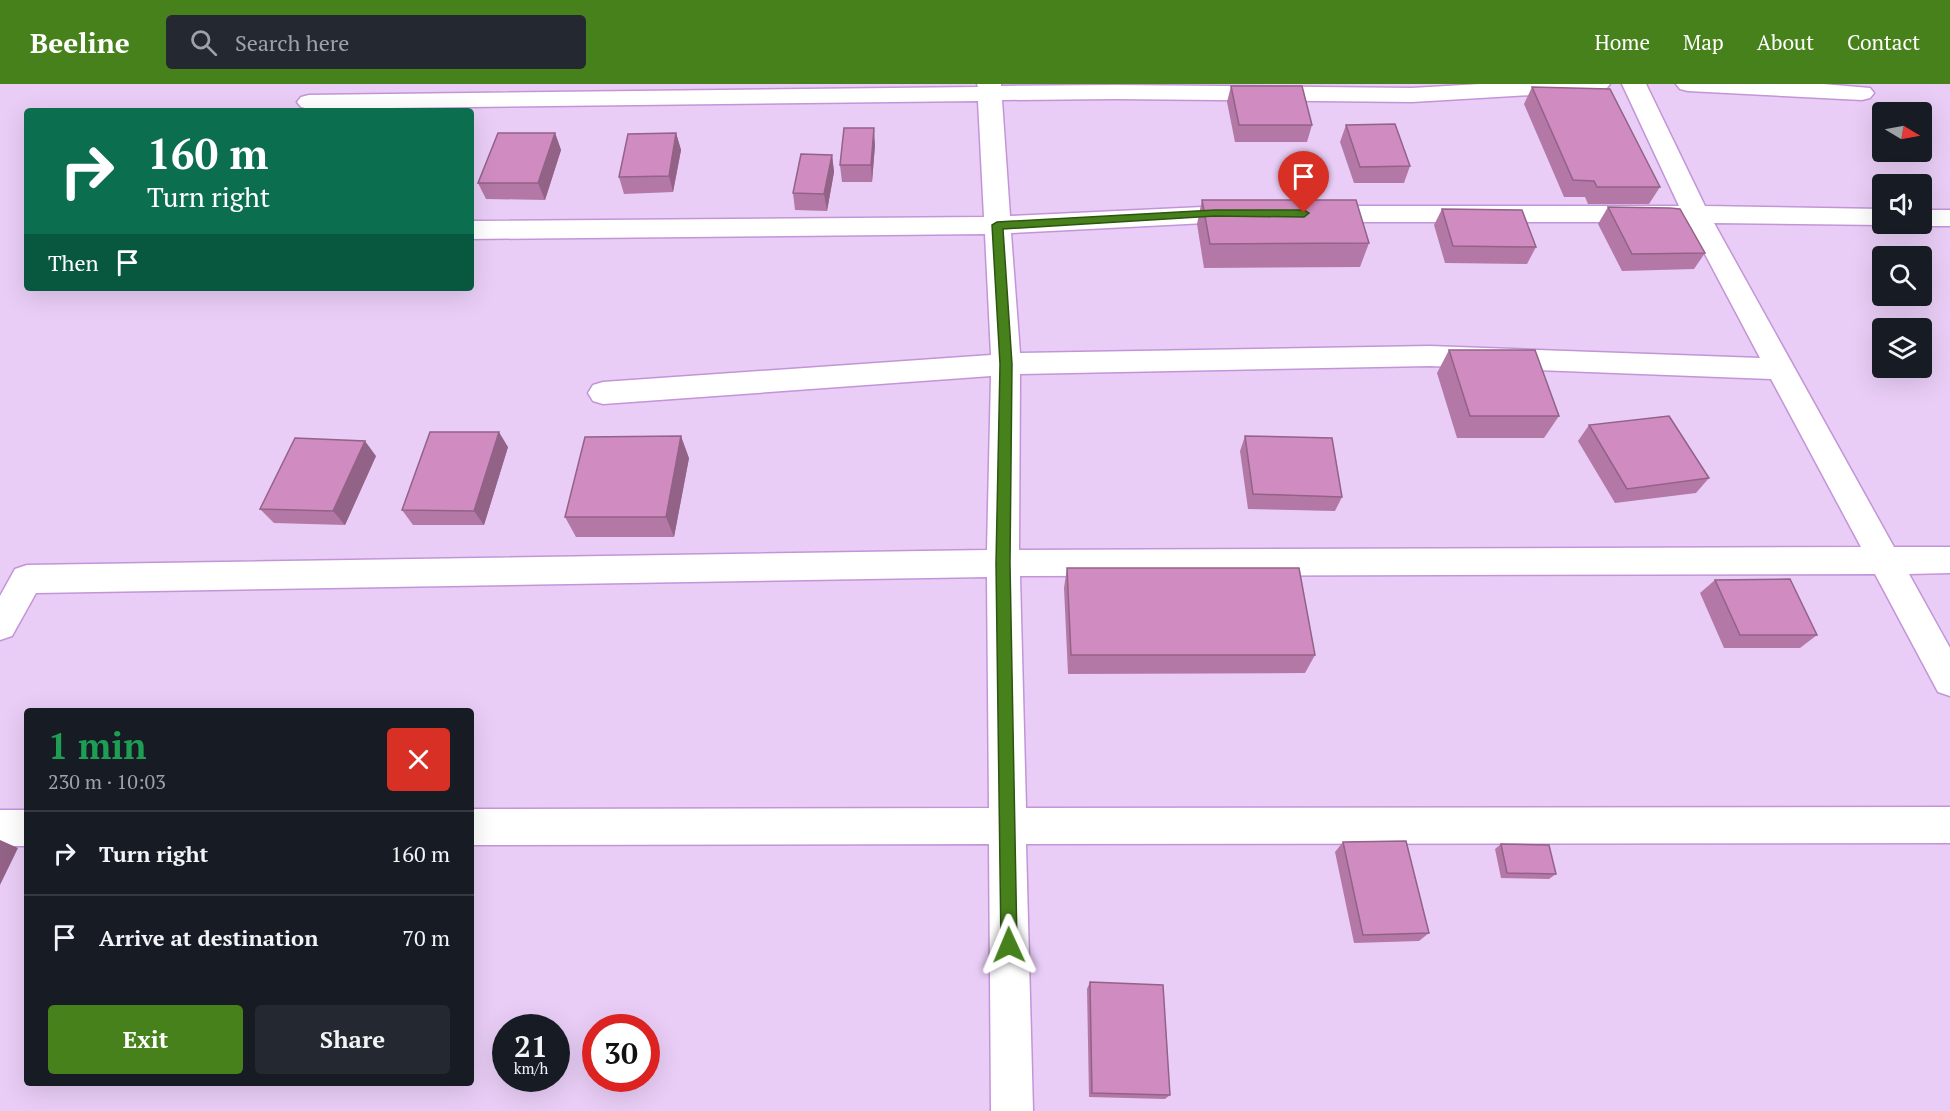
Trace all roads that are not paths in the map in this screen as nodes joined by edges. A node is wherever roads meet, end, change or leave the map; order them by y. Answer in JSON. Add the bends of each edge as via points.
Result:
{"nodes":[{"id":1,"x":1598,"y":84,"type":"edge"},
{"id":2,"x":1634,"y":84,"type":"edge"},
{"id":3,"x":1688,"y":84,"type":"edge"},
{"id":4,"x":989,"y":89,"type":"edge"},
{"id":5,"x":1862,"y":93,"type":"dead end"},
{"id":6,"x":309,"y":102,"type":"dead end"},
{"id":7,"x":1696,"y":214,"type":"junction"},
{"id":8,"x":1872,"y":217,"type":"edge"},
{"id":9,"x":1932,"y":218,"type":"edge"},
{"id":10,"x":1950,"y":218,"type":"edge"},
{"id":11,"x":997,"y":225,"type":"junction"},
{"id":12,"x":474,"y":230,"type":"edge"},
{"id":13,"x":1006,"y":364,"type":"junction"},
{"id":14,"x":1779,"y":369,"type":"junction"},
{"id":15,"x":603,"y":393,"type":"dead end"},
{"id":16,"x":1950,"y":560,"type":"edge"},
{"id":17,"x":1885,"y":561,"type":"junction"},
{"id":18,"x":1003,"y":563,"type":"junction"},
{"id":19,"x":0,"y":626,"type":"edge"},
{"id":20,"x":1950,"y":681,"type":"edge"},
{"id":21,"x":1950,"y":825,"type":"edge"},
{"id":22,"x":1007,"y":826,"type":"junction"},
{"id":23,"x":474,"y":827,"type":"edge"},
{"id":24,"x":0,"y":828,"type":"edge"},
{"id":25,"x":24,"y":828,"type":"edge"},
{"id":26,"x":1012,"y":1111,"type":"edge"}],
"edges":[{"from":1,"to":4,"type":"street","via":[[1412,95]]},
{"from":2,"to":7,"type":"street"},
{"from":3,"to":5,"type":"street"},
{"from":4,"to":6,"type":"street"},
{"from":4,"to":11,"type":"street"},
{"from":7,"to":8,"type":"street"},
{"from":7,"to":11,"type":"street","via":[[1215,213]]},
{"from":7,"to":14,"type":"street"},
{"from":9,"to":10,"type":"street"},
{"from":11,"to":12,"type":"street"},
{"from":11,"to":13,"type":"street"},
{"from":13,"to":14,"type":"street","via":[[1430,356]]},
{"from":13,"to":15,"type":"street"},
{"from":13,"to":18,"type":"street"},
{"from":14,"to":17,"type":"street"},
{"from":16,"to":17,"type":"street"},
{"from":17,"to":18,"type":"street"},
{"from":17,"to":20,"type":"street"},
{"from":18,"to":19,"type":"street","via":[[27,579]]},
{"from":18,"to":22,"type":"street"},
{"from":21,"to":22,"type":"street"},
{"from":22,"to":23,"type":"street"},
{"from":22,"to":26,"type":"street"},
{"from":24,"to":25,"type":"street"}]}
